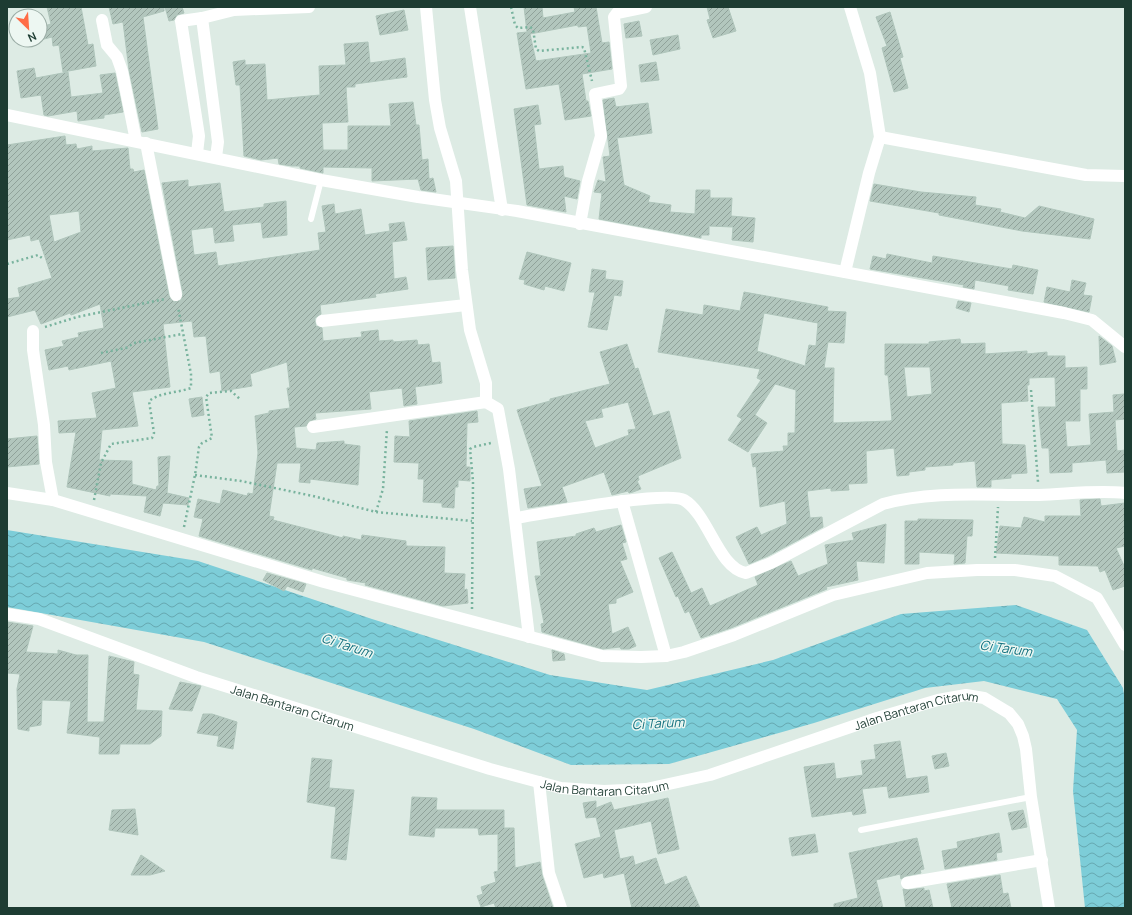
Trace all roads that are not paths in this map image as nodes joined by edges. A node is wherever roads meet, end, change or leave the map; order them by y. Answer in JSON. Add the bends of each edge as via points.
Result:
{"nodes":[{"id":1,"x":302,"y":7,"type":"edge"},
{"id":2,"x":426,"y":7,"type":"edge"},
{"id":3,"x":470,"y":7,"type":"edge"},
{"id":4,"x":646,"y":7,"type":"edge"},
{"id":5,"x":850,"y":7,"type":"edge"},
{"id":6,"x":234,"y":8,"type":"edge"},
{"id":7,"x":202,"y":18,"type":"junction"},
{"id":8,"x":102,"y":20,"type":"dead end"},
{"id":9,"x":7,"y":115,"type":"edge"},
{"id":10,"x":880,"y":137,"type":"junction"},
{"id":11,"x":141,"y":142,"type":"junction"},
{"id":12,"x":197,"y":153,"type":"junction"},
{"id":13,"x":216,"y":157,"type":"junction"},
{"id":14,"x":1125,"y":176,"type":"edge"},
{"id":15,"x":321,"y":180,"type":"junction"},
{"id":16,"x":459,"y":202,"type":"junction"},
{"id":17,"x":502,"y":210,"type":"junction"},
{"id":18,"x":311,"y":219,"type":"dead end"},
{"id":19,"x":580,"y":224,"type":"junction"},
{"id":20,"x":845,"y":272,"type":"junction"},
{"id":21,"x":176,"y":296,"type":"road end"},
{"id":22,"x":466,"y":305,"type":"junction"},
{"id":23,"x":322,"y":321,"type":"dead end"},
{"id":24,"x":33,"y":331,"type":"road end"},
{"id":25,"x":1125,"y":347,"type":"edge"},
{"id":26,"x":486,"y":402,"type":"junction"},
{"id":27,"x":313,"y":427,"type":"dead end"},
{"id":28,"x":7,"y":493,"type":"edge"},
{"id":29,"x":1125,"y":493,"type":"edge"},
{"id":30,"x":53,"y":500,"type":"junction"},
{"id":31,"x":622,"y":501,"type":"junction"},
{"id":32,"x":515,"y":518,"type":"junction"},
{"id":33,"x":7,"y":614,"type":"edge"},
{"id":34,"x":529,"y":637,"type":"junction"},
{"id":35,"x":1125,"y":645,"type":"edge"},
{"id":36,"x":666,"y":656,"type":"junction"},
{"id":37,"x":539,"y":782,"type":"junction"},
{"id":38,"x":1031,"y":797,"type":"junction"},
{"id":39,"x":861,"y":830,"type":"dead end"},
{"id":40,"x":1042,"y":860,"type":"junction"},
{"id":41,"x":907,"y":883,"type":"dead end"},
{"id":42,"x":561,"y":908,"type":"edge"},
{"id":43,"x":1049,"y":908,"type":"edge"}],
"edges":[{"from":1,"to":6,"type":"street"},
{"from":2,"to":16,"type":"street","via":[[435,100]]},
{"from":3,"to":17,"type":"street"},
{"from":4,"to":19,"type":"street","via":[[617,13],[614,17],[621,86],[619,89],[595,94],[601,136],[588,180]]},
{"from":5,"to":10,"type":"street","via":[[870,73]]},
{"from":6,"to":7,"type":"street"},
{"from":7,"to":12,"type":"street","via":[[181,21],[199,136]]},
{"from":7,"to":13,"type":"street","via":[[218,142]]},
{"from":8,"to":11,"type":"street","via":[[107,45],[117,57],[122,71]]},
{"from":9,"to":11,"type":"street"},
{"from":10,"to":14,"type":"street","via":[[1086,175]]},
{"from":10,"to":20,"type":"street"},
{"from":11,"to":12,"type":"street"},
{"from":11,"to":21,"type":"street"},
{"from":12,"to":13,"type":"street"},
{"from":13,"to":15,"type":"street"},
{"from":15,"to":16,"type":"street"},
{"from":15,"to":18,"type":"lane"},
{"from":16,"to":17,"type":"street"},
{"from":16,"to":22,"type":"street"},
{"from":17,"to":19,"type":"street"},
{"from":19,"to":20,"type":"street"},
{"from":20,"to":25,"type":"street","via":[[1092,320]]},
{"from":22,"to":23,"type":"street"},
{"from":22,"to":26,"type":"street","via":[[470,330],[486,383]]},
{"from":24,"to":30,"type":"street","via":[[46,462]]},
{"from":26,"to":27,"type":"street"},
{"from":26,"to":32,"type":"street","via":[[498,409],[505,440]]},
{"from":28,"to":30,"type":"street"},
{"from":29,"to":31,"type":"street","via":[[1100,491],[1038,495],[951,494],[902,499],[883,504],[771,563],[746,573],[728,561],[695,509],[683,499]]},
{"from":30,"to":34,"type":"street","via":[[324,582]]},
{"from":31,"to":32,"type":"street"},
{"from":31,"to":36,"type":"street"},
{"from":32,"to":34,"type":"street"},
{"from":33,"to":37,"type":"street","name":"Jalan Bantaran Citarum","via":[[39,619],[196,677]]},
{"from":34,"to":36,"type":"street","via":[[602,656]]},
{"from":35,"to":36,"type":"street","via":[[1097,598],[1055,576],[1015,570],[994,570],[927,573],[833,595],[734,635]]},
{"from":37,"to":38,"type":"street","name":"Jalan Bantaran Citarum","via":[[561,788],[604,791],[646,789],[710,775],[877,718],[938,700],[966,695],[984,698],[1008,713],[1018,724],[1026,749]]},
{"from":37,"to":42,"type":"street","via":[[549,872]]},
{"from":38,"to":39,"type":"lane"},
{"from":38,"to":40,"type":"street","name":"Jalan Bantaran Citarum"},
{"from":40,"to":41,"type":"street"},
{"from":40,"to":43,"type":"street","name":"Jalan Bantaran Citarum"}]}
